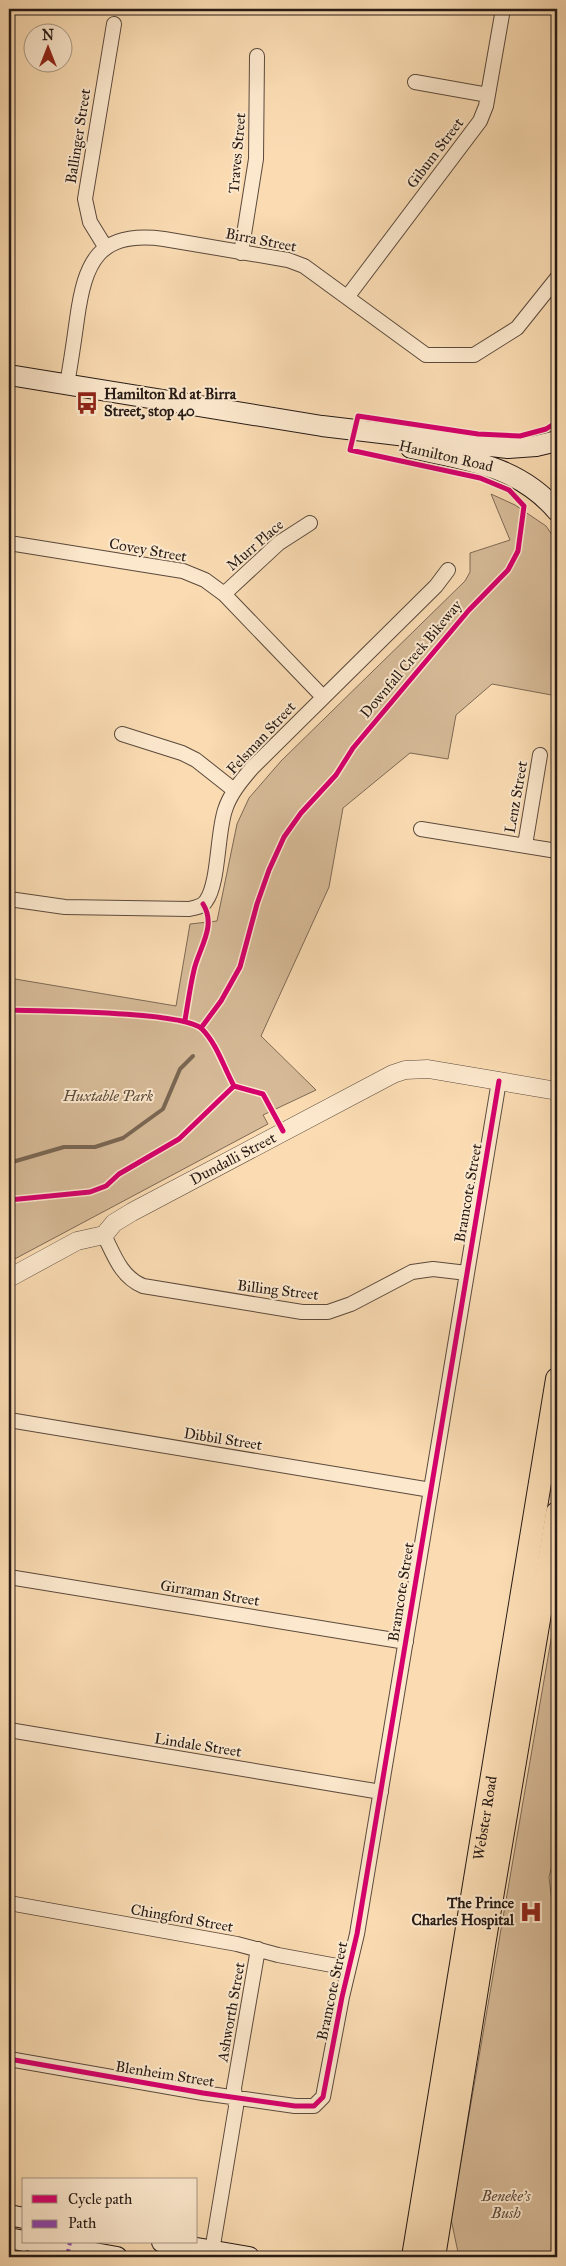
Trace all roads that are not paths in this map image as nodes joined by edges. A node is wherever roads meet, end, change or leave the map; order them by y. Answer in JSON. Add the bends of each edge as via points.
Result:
{"nodes":[{"id":1,"x":503,"y":9,"type":"edge"},
{"id":2,"x":114,"y":24,"type":"dead end"},
{"id":3,"x":257,"y":56,"type":"dead end"},
{"id":4,"x":415,"y":82,"type":"dead end"},
{"id":5,"x":488,"y":95,"type":"junction"},
{"id":6,"x":106,"y":248,"type":"junction"},
{"id":7,"x":241,"y":252,"type":"junction"},
{"id":8,"x":557,"y":278,"type":"edge"},
{"id":9,"x":348,"y":296,"type":"junction"},
{"id":10,"x":9,"y":375,"type":"edge"},
{"id":11,"x":67,"y":384,"type":"junction"},
{"id":12,"x":322,"y":426,"type":"junction"},
{"id":13,"x":557,"y":441,"type":"edge"},
{"id":14,"x":557,"y":511,"type":"edge"},
{"id":15,"x":310,"y":523,"type":"dead end"},
{"id":16,"x":9,"y":543,"type":"edge"},
{"id":17,"x":448,"y":570,"type":"dead end"},
{"id":18,"x":224,"y":594,"type":"junction"},
{"id":19,"x":324,"y":696,"type":"junction"},
{"id":20,"x":122,"y":734,"type":"dead end"},
{"id":21,"x":540,"y":755,"type":"dead end"},
{"id":22,"x":234,"y":790,"type":"junction"},
{"id":23,"x":421,"y":829,"type":"dead end"},
{"id":24,"x":524,"y":845,"type":"junction"},
{"id":25,"x":557,"y":851,"type":"edge"},
{"id":26,"x":9,"y":899,"type":"edge"},
{"id":27,"x":500,"y":1081,"type":"junction"},
{"id":28,"x":557,"y":1091,"type":"edge"},
{"id":29,"x":104,"y":1235,"type":"junction"},
{"id":30,"x":467,"y":1273,"type":"junction"},
{"id":31,"x":9,"y":1278,"type":"edge"},
{"id":32,"x":557,"y":1379,"type":"edge"},
{"id":33,"x":9,"y":1420,"type":"edge"},
{"id":34,"x":431,"y":1490,"type":"junction"},
{"id":35,"x":557,"y":1514,"type":"edge"},
{"id":36,"x":9,"y":1577,"type":"edge"},
{"id":37,"x":406,"y":1642,"type":"junction"},
{"id":38,"x":9,"y":1730,"type":"edge"},
{"id":39,"x":381,"y":1792,"type":"junction"},
{"id":40,"x":9,"y":1903,"type":"edge"},
{"id":41,"x":258,"y":1949,"type":"junction"},
{"id":42,"x":348,"y":1968,"type":"junction"},
{"id":43,"x":9,"y":2059,"type":"edge"},
{"id":44,"x":235,"y":2098,"type":"junction"},
{"id":45,"x":318,"y":2104,"type":"joint"},
{"id":46,"x":9,"y":2215,"type":"edge"},
{"id":47,"x":22,"y":2218,"type":"edge"},
{"id":48,"x":9,"y":2238,"type":"edge"},
{"id":49,"x":22,"y":2241,"type":"edge"},
{"id":50,"x":43,"y":2244,"type":"edge"},
{"id":51,"x":170,"y":2244,"type":"edge"},
{"id":52,"x":69,"y":2249,"type":"edge"},
{"id":53,"x":211,"y":2254,"type":"edge"},
{"id":54,"x":436,"y":2255,"type":"edge"},
{"id":55,"x":117,"y":2257,"type":"edge"},
{"id":56,"x":249,"y":2257,"type":"edge"},
{"id":57,"x":413,"y":2257,"type":"edge"}],
"edges":[{"from":1,"to":5,"type":"street","name":"Gibum Street"},
{"from":2,"to":6,"type":"street","name":"Ballinger Street","via":[[85,199],[90,222]]},
{"from":3,"to":7,"type":"street","name":"Traves Street","via":[[256,159]]},
{"from":4,"to":5,"type":"street"},
{"from":5,"to":9,"type":"street","name":"Gibum Street","via":[[480,121]]},
{"from":6,"to":7,"type":"street","name":"Birra Street","via":[[119,241],[148,237]]},
{"from":6,"to":11,"type":"street","name":"Birra Street","via":[[92,262],[83,282]]},
{"from":7,"to":9,"type":"street","name":"Birra Street","via":[[304,266]]},
{"from":8,"to":9,"type":"street","name":"Birra Street","via":[[517,328],[474,355],[426,355]]},
{"from":10,"to":11,"type":"main road","name":"Hamilton Road"},
{"from":11,"to":12,"type":"main road","name":"Hamilton Road"},
{"from":12,"to":13,"type":"main road","name":"Hamilton Road","via":[[508,448]]},
{"from":12,"to":14,"type":"main road","name":"Hamilton Road","via":[[500,469],[525,484]]},
{"from":15,"to":18,"type":"street","name":"Murr Place","via":[[279,543]]},
{"from":16,"to":18,"type":"street","name":"Covey Street","via":[[183,571],[205,580]]},
{"from":17,"to":19,"type":"street","name":"Felsman Street","via":[[436,586]]},
{"from":18,"to":19,"type":"street","name":"Covey Street"},
{"from":19,"to":22,"type":"street","name":"Felsman Street"},
{"from":20,"to":22,"type":"street","via":[[196,760]]},
{"from":21,"to":24,"type":"street","name":"Lenz Street"},
{"from":22,"to":26,"type":"street","name":"Felsman Street","via":[[222,822],[210,891],[198,907],[65,907]]},
{"from":23,"to":24,"type":"street"},
{"from":24,"to":25,"type":"street"},
{"from":27,"to":28,"type":"street","name":"Dundalli Street"},
{"from":27,"to":29,"type":"street","name":"Dundalli Street","via":[[428,1069],[393,1074],[132,1212],[114,1223]]},
{"from":27,"to":30,"type":"street","name":"Bramcote Street"},
{"from":29,"to":30,"type":"street","name":"Billing Street","via":[[124,1272],[143,1286],[302,1312],[328,1312],[351,1304],[412,1272],[433,1269]]},
{"from":29,"to":31,"type":"street","name":"Dundalli Street","via":[[78,1242]]},
{"from":30,"to":34,"type":"street","name":"Bramcote Street"},
{"from":32,"to":57,"type":"main road","name":"Webster Road"},
{"from":33,"to":34,"type":"street","name":"Dibbil Street"},
{"from":34,"to":37,"type":"street","name":"Bramcote Street"},
{"from":35,"to":54,"type":"main road","name":"Webster Road","via":[[485,1938]]},
{"from":36,"to":37,"type":"street","name":"Girraman Street"},
{"from":37,"to":39,"type":"street","name":"Bramcote Street"},
{"from":38,"to":39,"type":"street","name":"Lindale Street"},
{"from":39,"to":42,"type":"street","name":"Bramcote Street","via":[[357,1934]]},
{"from":40,"to":41,"type":"street","name":"Chingford Street"},
{"from":41,"to":42,"type":"street","name":"Chingford Street"},
{"from":41,"to":44,"type":"street","name":"Ashworth Street","via":[[234,2088]]},
{"from":42,"to":45,"type":"street","name":"Bramcote Street","via":[[325,2092]]},
{"from":43,"to":44,"type":"street","name":"Blenheim Street"},
{"from":44,"to":45,"type":"street","name":"Blenheim Street","via":[[303,2107]]},
{"from":44,"to":53,"type":"street","name":"Ashworth Street"},
{"from":46,"to":47,"type":"main road"},
{"from":48,"to":49,"type":"main road"},
{"from":50,"to":52,"type":"main road"},
{"from":51,"to":53,"type":"main road"},
{"from":52,"to":55,"type":"main road"},
{"from":53,"to":56,"type":"main road"}]}
